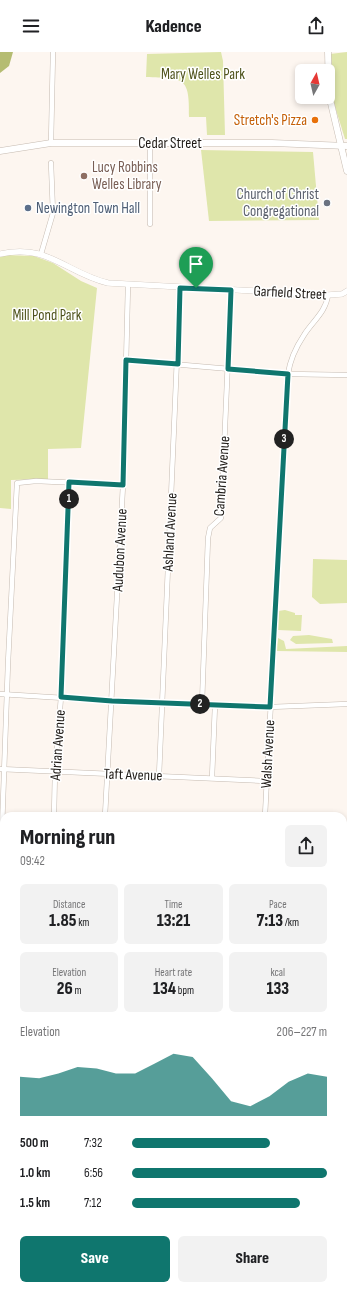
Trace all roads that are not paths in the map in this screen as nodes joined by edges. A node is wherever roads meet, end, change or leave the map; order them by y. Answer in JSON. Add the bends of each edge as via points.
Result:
{"nodes":[{"id":1,"x":53,"y":52,"type":"edge"},
{"id":2,"x":328,"y":52,"type":"edge"},
{"id":3,"x":51,"y":143,"type":"junction"},
{"id":4,"x":150,"y":143,"type":"junction"},
{"id":5,"x":344,"y":146,"type":"edge"},
{"id":6,"x":0,"y":151,"type":"edge"},
{"id":7,"x":51,"y":163,"type":"dead end"},
{"id":8,"x":347,"y":171,"type":"edge"},
{"id":9,"x":150,"y":224,"type":"dead end"},
{"id":10,"x":0,"y":254,"type":"edge"},
{"id":11,"x":41,"y":254,"type":"junction"},
{"id":12,"x":128,"y":284,"type":"junction"},
{"id":13,"x":180,"y":288,"type":"junction"},
{"id":14,"x":231,"y":290,"type":"junction"},
{"id":15,"x":347,"y":291,"type":"edge"},
{"id":16,"x":328,"y":295,"type":"junction"},
{"id":17,"x":126,"y":360,"type":"junction"},
{"id":18,"x":178,"y":364,"type":"junction"},
{"id":19,"x":228,"y":369,"type":"junction"},
{"id":20,"x":288,"y":374,"type":"junction"},
{"id":21,"x":347,"y":375,"type":"edge"},
{"id":22,"x":69,"y":482,"type":"junction"},
{"id":23,"x":123,"y":485,"type":"junction"},
{"id":24,"x":0,"y":694,"type":"edge"},
{"id":25,"x":7,"y":694,"type":"junction"},
{"id":26,"x":61,"y":697,"type":"junction"},
{"id":27,"x":112,"y":701,"type":"junction"},
{"id":28,"x":162,"y":702,"type":"junction"},
{"id":29,"x":202,"y":704,"type":"junction"},
{"id":30,"x":347,"y":704,"type":"edge"},
{"id":31,"x":215,"y":705,"type":"junction"},
{"id":32,"x":270,"y":707,"type":"junction"},
{"id":33,"x":2,"y":769,"type":"edge"},
{"id":34,"x":55,"y":770,"type":"junction"},
{"id":35,"x":106,"y":774,"type":"junction"},
{"id":36,"x":160,"y":776,"type":"junction"},
{"id":37,"x":212,"y":778,"type":"junction"},
{"id":38,"x":266,"y":781,"type":"junction"},
{"id":39,"x":1,"y":812,"type":"edge"},
{"id":40,"x":54,"y":812,"type":"edge"},
{"id":41,"x":105,"y":812,"type":"edge"},
{"id":42,"x":265,"y":812,"type":"edge"}],
"edges":[{"from":1,"to":3,"type":"street"},
{"from":2,"to":5,"type":"main road","via":[[329,95]]},
{"from":3,"to":4,"type":"main road","name":"Cedar Street"},
{"from":3,"to":6,"type":"main road","name":"Cedar Street"},
{"from":4,"to":5,"type":"main road","name":"Cedar Street","via":[[272,142]]},
{"from":4,"to":9,"type":"street"},
{"from":5,"to":8,"type":"main road"},
{"from":7,"to":11,"type":"street","via":[[53,213]]},
{"from":10,"to":11,"type":"street","name":"Garfield Street","via":[[28,251]]},
{"from":11,"to":12,"type":"street","name":"Garfield Street","via":[[57,259],[91,279],[108,284]]},
{"from":12,"to":13,"type":"street","name":"Garfield Street"},
{"from":12,"to":17,"type":"street","name":"Audubon Avenue"},
{"from":13,"to":14,"type":"street","name":"Garfield Street"},
{"from":13,"to":18,"type":"street","name":"Ashland Avenue"},
{"from":14,"to":16,"type":"street","name":"Garfield Street"},
{"from":14,"to":19,"type":"street","name":"Cambria Avenue"},
{"from":15,"to":16,"type":"street","name":"Garfield Street"},
{"from":16,"to":20,"type":"street","name":"Walsh Avenue","via":[[325,307],[303,337],[293,356]]},
{"from":17,"to":18,"type":"street"},
{"from":17,"to":23,"type":"street","name":"Audubon Avenue"},
{"from":18,"to":19,"type":"street"},
{"from":18,"to":28,"type":"street","name":"Ashland Avenue"},
{"from":19,"to":20,"type":"street"},
{"from":19,"to":29,"type":"street","name":"Cambria Avenue","via":[[221,518],[210,528],[208,538]]},
{"from":20,"to":21,"type":"street"},
{"from":20,"to":32,"type":"street","name":"Walsh Avenue"},
{"from":22,"to":23,"type":"street"},
{"from":22,"to":25,"type":"street","via":[[17,483]]},
{"from":22,"to":26,"type":"street","name":"Adrian Avenue"},
{"from":23,"to":27,"type":"street","name":"Audubon Avenue"},
{"from":24,"to":25,"type":"street"},
{"from":25,"to":26,"type":"street"},
{"from":25,"to":33,"type":"street"},
{"from":26,"to":27,"type":"street"},
{"from":26,"to":34,"type":"street","name":"Adrian Avenue"},
{"from":27,"to":28,"type":"street"},
{"from":27,"to":35,"type":"street","name":"Audubon Avenue"},
{"from":28,"to":29,"type":"street"},
{"from":28,"to":36,"type":"street","name":"Ashland Avenue"},
{"from":29,"to":31,"type":"street"},
{"from":30,"to":32,"type":"street"},
{"from":31,"to":32,"type":"street"},
{"from":31,"to":37,"type":"street"},
{"from":32,"to":38,"type":"street","name":"Walsh Avenue"},
{"from":33,"to":34,"type":"street","name":"Taft Avenue"},
{"from":33,"to":39,"type":"street"},
{"from":34,"to":35,"type":"street","name":"Taft Avenue"},
{"from":34,"to":40,"type":"street","name":"Adrian Avenue"},
{"from":35,"to":36,"type":"street","name":"Taft Avenue"},
{"from":35,"to":41,"type":"street","name":"Audubon Avenue"},
{"from":36,"to":37,"type":"street","name":"Taft Avenue"},
{"from":37,"to":38,"type":"street","name":"Taft Avenue"},
{"from":38,"to":42,"type":"street","name":"Walsh Avenue"}]}
